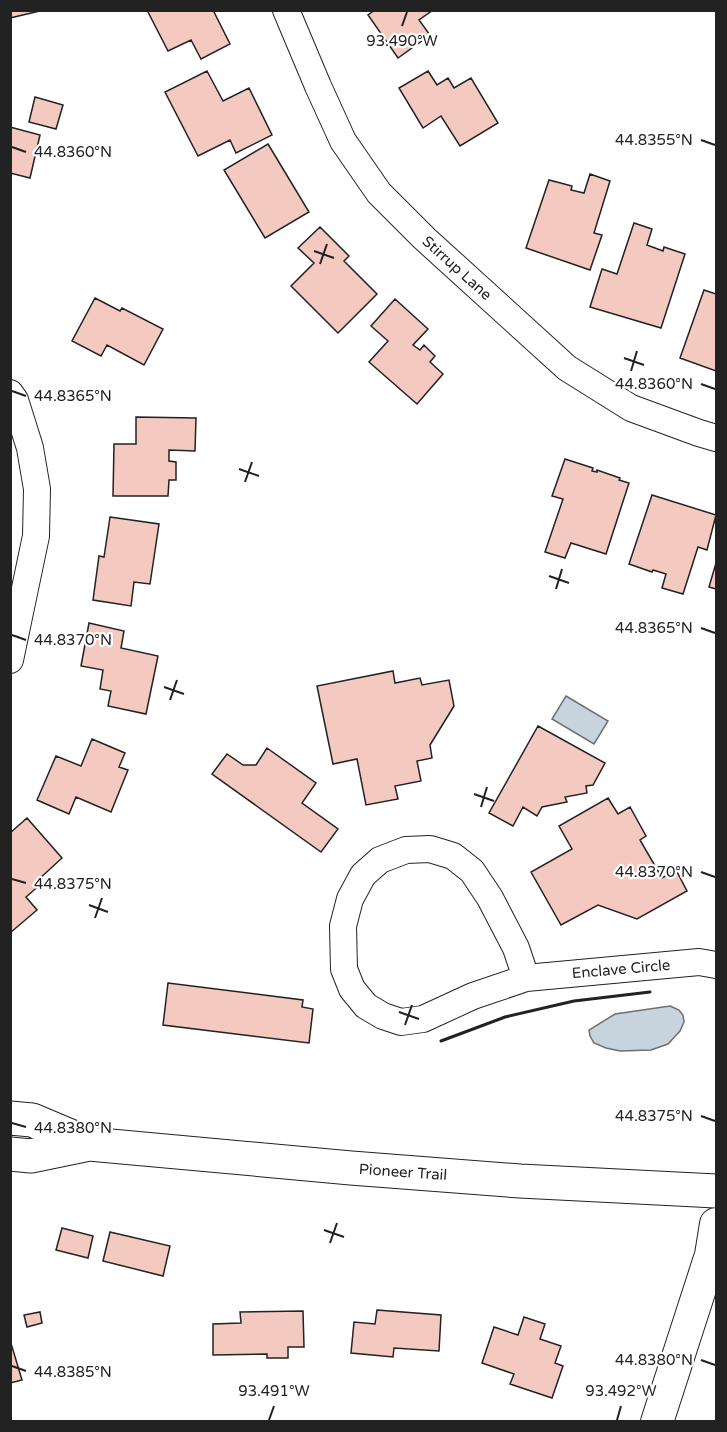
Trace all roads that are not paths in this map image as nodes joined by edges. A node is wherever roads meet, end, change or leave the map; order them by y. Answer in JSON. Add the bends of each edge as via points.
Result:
{"nodes":[{"id":1,"x":286,"y":10,"type":"edge"},
{"id":2,"x":10,"y":393,"type":"edge"},
{"id":3,"x":717,"y":438,"type":"edge"},
{"id":4,"x":10,"y":660,"type":"edge"},
{"id":5,"x":717,"y":965,"type":"edge"},
{"id":6,"x":526,"y":978,"type":"junction"},
{"id":7,"x":10,"y":1118,"type":"edge"},
{"id":8,"x":89,"y":1144,"type":"junction"},
{"id":9,"x":10,"y":1154,"type":"edge"},
{"id":10,"x":717,"y":1191,"type":"edge"},
{"id":11,"x":717,"y":1224,"type":"edge"},
{"id":12,"x":657,"y":1422,"type":"edge"}],
"edges":[{"from":1,"to":3,"type":"street","name":"Stirrup Lane","via":[[343,141],[379,193],[424,238],[567,368],[631,408]]},
{"from":2,"to":4,"type":"street","via":[[30,448],[37,489],[36,536]]},
{"from":5,"to":6,"type":"street","name":"Enclave Circle","via":[[678,963]]},
{"from":6,"to":6,"type":"street","name":"Enclave Circle","via":[[423,1019],[401,1022],[366,1006],[352,989],[344,969],[343,926],[350,899],[363,874],[380,860],[406,850],[430,849],[453,856],[472,872],[490,898],[516,948]]},
{"from":7,"to":8,"type":"main road","name":"Pioneer Trail","via":[[32,1120]]},
{"from":8,"to":9,"type":"main road","name":"Pioneer Trail","via":[[31,1156]]},
{"from":8,"to":10,"type":"main road","name":"Pioneer Trail","via":[[520,1181]]},
{"from":11,"to":12,"type":"street","via":[[711,1255]]}]}
